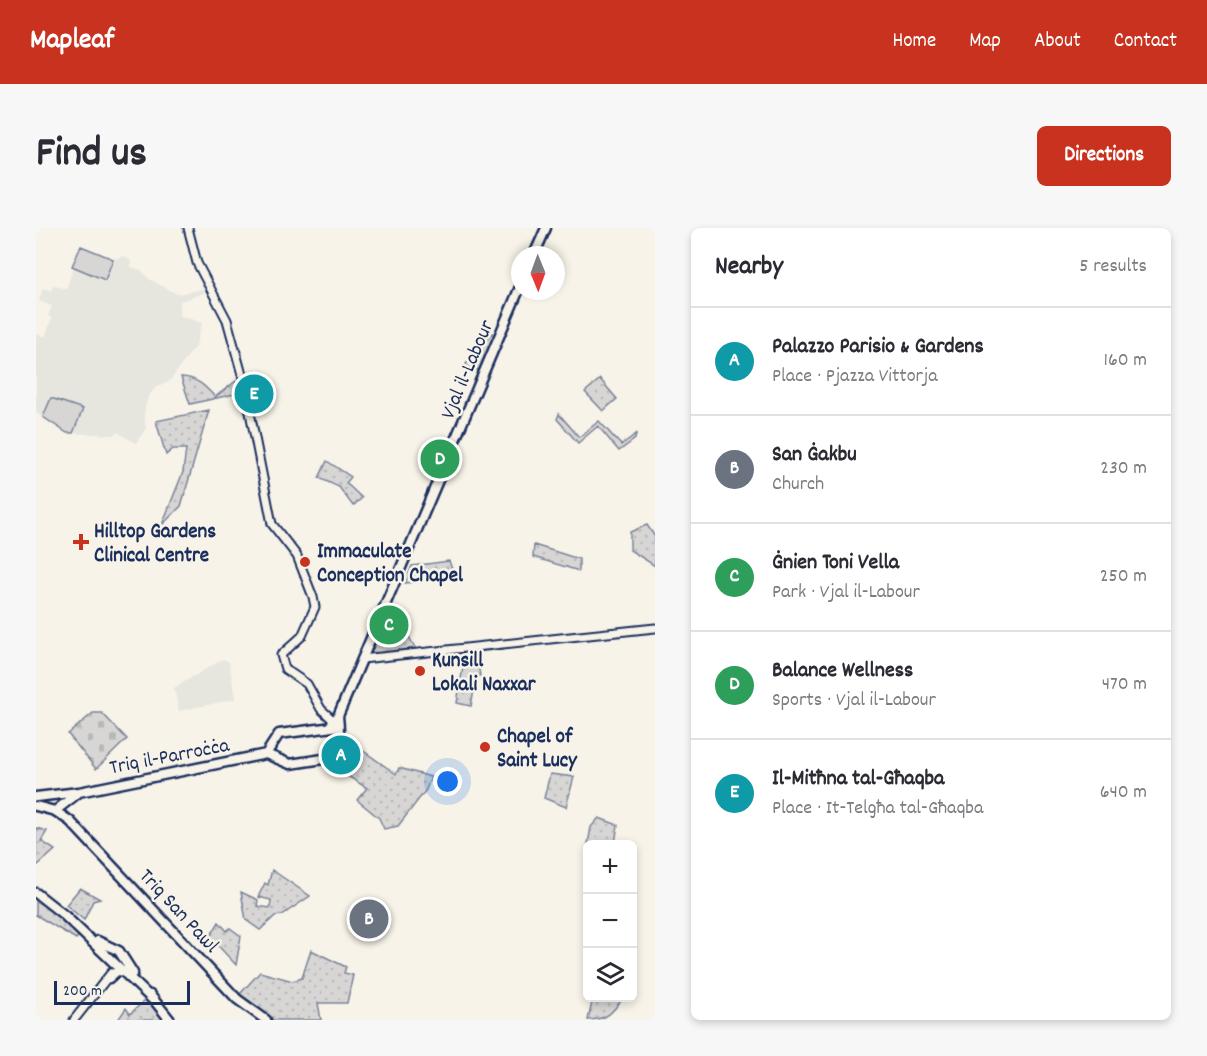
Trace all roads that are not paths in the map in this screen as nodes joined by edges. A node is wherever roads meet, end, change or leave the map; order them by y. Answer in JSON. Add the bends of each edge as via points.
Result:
{"nodes":[{"id":1,"x":188,"y":228,"type":"edge"},
{"id":2,"x":546,"y":228,"type":"edge"},
{"id":3,"x":538,"y":246,"type":"edge"},
{"id":4,"x":514,"y":300,"type":"edge"},
{"id":5,"x":655,"y":628,"type":"edge"},
{"id":6,"x":362,"y":658,"type":"junction"},
{"id":7,"x":335,"y":722,"type":"junction"},
{"id":8,"x":272,"y":743,"type":"junction"},
{"id":9,"x":266,"y":754,"type":"junction"},
{"id":10,"x":275,"y":759,"type":"junction"},
{"id":11,"x":79,"y":792,"type":"junction"},
{"id":12,"x":52,"y":796,"type":"junction"},
{"id":13,"x":36,"y":798,"type":"edge"},
{"id":14,"x":36,"y":806,"type":"edge"},
{"id":15,"x":56,"y":807,"type":"junction"},
{"id":16,"x":36,"y":893,"type":"edge"},
{"id":17,"x":115,"y":958,"type":"junction"},
{"id":18,"x":126,"y":973,"type":"junction"},
{"id":19,"x":107,"y":979,"type":"junction"},
{"id":20,"x":153,"y":1000,"type":"junction"},
{"id":21,"x":74,"y":1020,"type":"edge"},
{"id":22,"x":170,"y":1020,"type":"edge"},
{"id":23,"x":266,"y":1020,"type":"edge"}],
"edges":[{"from":1,"to":7,"type":"street","via":[[197,263],[227,320],[272,524],[297,556],[315,607],[302,636],[281,655],[285,669],[307,684],[321,709]]},
{"from":2,"to":3,"type":"main road"},
{"from":4,"to":6,"type":"main road","name":"Vjal il-Labour"},
{"from":5,"to":6,"type":"street"},
{"from":6,"to":7,"type":"main road","name":"Vjal il-Labour"},
{"from":7,"to":8,"type":"main road","via":[[279,734]]},
{"from":7,"to":10,"type":"main road","name":"Vjal il-Labour","via":[[340,739],[330,758],[290,764]]},
{"from":8,"to":9,"type":"main road"},
{"from":8,"to":10,"type":"main road"},
{"from":9,"to":10,"type":"main road"},
{"from":9,"to":11,"type":"main road","name":"Triq il-Parroċċa"},
{"from":11,"to":12,"type":"main road","name":"Triq il-Parroċċa"},
{"from":11,"to":15,"type":"main road","name":"Triq il-Parroċċa"},
{"from":12,"to":13,"type":"main road","name":"Triq il-Parroċċa"},
{"from":12,"to":15,"type":"main road"},
{"from":12,"to":15,"type":"main road"},
{"from":14,"to":15,"type":"main road"},
{"from":15,"to":23,"type":"main road","name":"Triq San Pawl","via":[[237,999]]},
{"from":16,"to":17,"type":"main road","via":[[104,945]]},
{"from":17,"to":18,"type":"main road"},
{"from":17,"to":19,"type":"street"},
{"from":17,"to":20,"type":"main road"},
{"from":18,"to":19,"type":"main road","via":[[117,971]]},
{"from":18,"to":20,"type":"main road"},
{"from":19,"to":21,"type":"street"},
{"from":20,"to":22,"type":"main road"}]}
